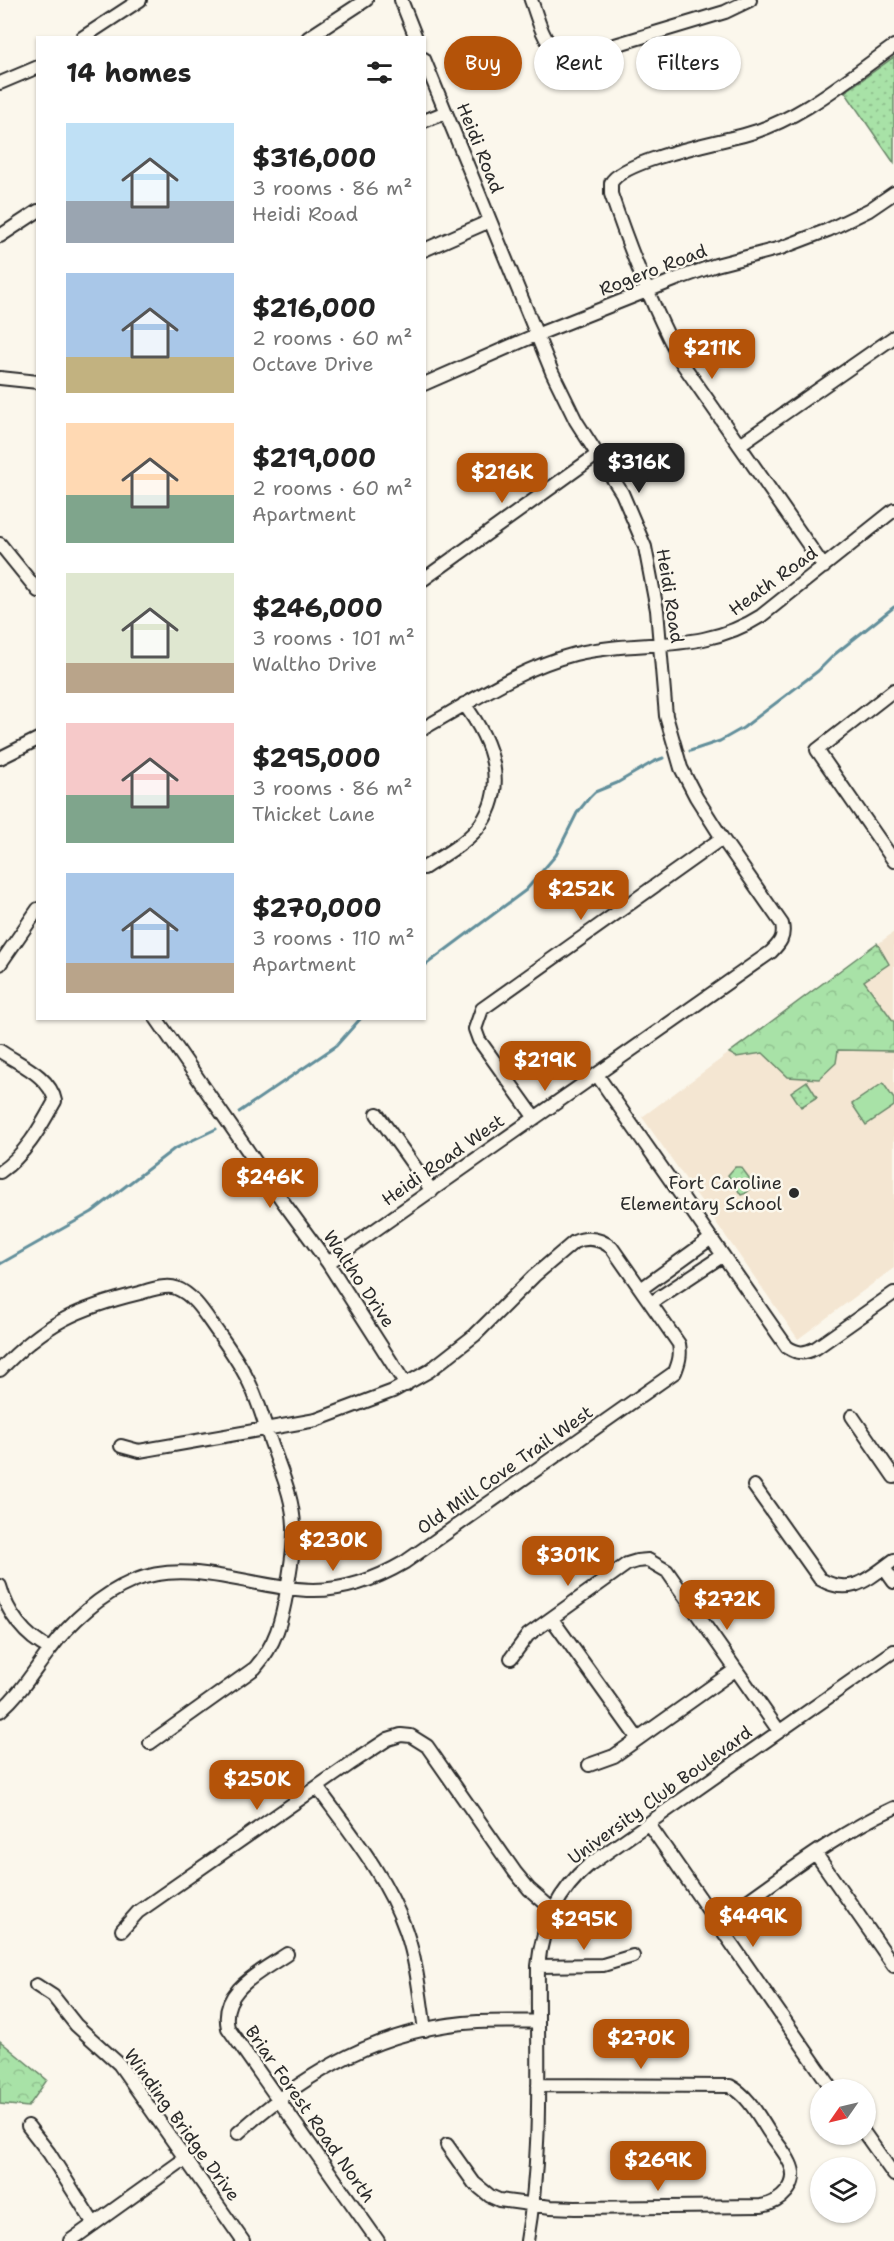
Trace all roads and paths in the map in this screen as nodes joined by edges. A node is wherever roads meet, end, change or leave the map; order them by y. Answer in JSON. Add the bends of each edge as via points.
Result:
{"nodes":[{"id":1,"x":140,"y":0,"type":"edge"},
{"id":2,"x":366,"y":0,"type":"edge"},
{"id":3,"x":401,"y":0,"type":"edge"},
{"id":4,"x":531,"y":0,"type":"edge"},
{"id":5,"x":750,"y":0,"type":"edge"},
{"id":6,"x":85,"y":36,"type":"edge"},
{"id":7,"x":311,"y":36,"type":"edge"},
{"id":8,"x":415,"y":36,"type":"edge"},
{"id":9,"x":894,"y":46,"type":"edge"},
{"id":10,"x":426,"y":64,"type":"edge"},
{"id":11,"x":36,"y":68,"type":"edge"},
{"id":12,"x":0,"y":83,"type":"edge"},
{"id":13,"x":446,"y":112,"type":"junction"},
{"id":14,"x":426,"y":120,"type":"edge"},
{"id":15,"x":894,"y":193,"type":"edge"},
{"id":16,"x":36,"y":212,"type":"edge"},
{"id":17,"x":490,"y":221,"type":"junction"},
{"id":18,"x":0,"y":236,"type":"edge"},
{"id":19,"x":426,"y":249,"type":"edge"},
{"id":20,"x":647,"y":291,"type":"junction"},
{"id":21,"x":536,"y":335,"type":"junction"},
{"id":22,"x":894,"y":337,"type":"edge"},
{"id":23,"x":0,"y":378,"type":"edge"},
{"id":24,"x":36,"y":382,"type":"edge"},
{"id":25,"x":426,"y":383,"type":"edge"},
{"id":26,"x":739,"y":445,"type":"junction"},
{"id":27,"x":598,"y":454,"type":"junction"},
{"id":28,"x":894,"y":510,"type":"edge"},
{"id":29,"x":0,"y":544,"type":"edge"},
{"id":30,"x":824,"y":567,"type":"junction"},
{"id":31,"x":426,"y":578,"type":"edge"},
{"id":32,"x":36,"y":589,"type":"edge"},
{"id":33,"x":661,"y":645,"type":"junction"},
{"id":34,"x":894,"y":690,"type":"edge"},
{"id":35,"x":464,"y":704,"type":"junction"},
{"id":36,"x":426,"y":727,"type":"edge"},
{"id":37,"x":36,"y":740,"type":"edge"},
{"id":38,"x":0,"y":758,"type":"edge"},
{"id":39,"x":722,"y":838,"type":"junction"},
{"id":40,"x":894,"y":861,"type":"edge"},
{"id":41,"x":426,"y":867,"type":"edge"},
{"id":42,"x":36,"y":912,"type":"edge"},
{"id":43,"x":782,"y":939,"type":"joint"},
{"id":44,"x":0,"y":964,"type":"edge"},
{"id":45,"x":157,"y":1020,"type":"edge"},
{"id":46,"x":0,"y":1051,"type":"edge"},
{"id":47,"x":597,"y":1075,"type":"junction"},
{"id":48,"x":377,"y":1114,"type":"dead end"},
{"id":49,"x":535,"y":1118,"type":"junction"},
{"id":50,"x":0,"y":1172,"type":"edge"},
{"id":51,"x":432,"y":1191,"type":"junction"},
{"id":52,"x":710,"y":1239,"type":"junction"},
{"id":53,"x":722,"y":1256,"type":"junction"},
{"id":54,"x":328,"y":1263,"type":"junction"},
{"id":55,"x":641,"y":1289,"type":"junction"},
{"id":56,"x":894,"y":1293,"type":"edge"},
{"id":57,"x":651,"y":1303,"type":"junction"},
{"id":58,"x":0,"y":1370,"type":"edge"},
{"id":59,"x":406,"y":1385,"type":"junction"},
{"id":60,"x":852,"y":1416,"type":"dead end"},
{"id":61,"x":267,"y":1429,"type":"junction"},
{"id":62,"x":121,"y":1446,"type":"dead end"},
{"id":63,"x":894,"y":1477,"type":"edge"},
{"id":64,"x":754,"y":1486,"type":"dead end"},
{"id":65,"x":889,"y":1564,"type":"edge"},
{"id":66,"x":894,"y":1582,"type":"edge"},
{"id":67,"x":0,"y":1586,"type":"edge"},
{"id":68,"x":287,"y":1588,"type":"junction"},
{"id":69,"x":552,"y":1619,"type":"junction"},
{"id":70,"x":50,"y":1649,"type":"junction"},
{"id":71,"x":894,"y":1651,"type":"edge"},
{"id":72,"x":511,"y":1658,"type":"dead end"},
{"id":73,"x":735,"y":1670,"type":"junction"},
{"id":74,"x":0,"y":1711,"type":"edge"},
{"id":75,"x":780,"y":1731,"type":"junction"},
{"id":76,"x":638,"y":1739,"type":"junction"},
{"id":77,"x":150,"y":1743,"type":"dead end"},
{"id":78,"x":589,"y":1765,"type":"dead end"},
{"id":79,"x":317,"y":1787,"type":"junction"},
{"id":80,"x":894,"y":1808,"type":"edge"},
{"id":81,"x":648,"y":1823,"type":"junction"},
{"id":82,"x":816,"y":1854,"type":"junction"},
{"id":83,"x":552,"y":1909,"type":"junction"},
{"id":84,"x":717,"y":1922,"type":"junction"},
{"id":85,"x":122,"y":1930,"type":"dead end"},
{"id":86,"x":890,"y":1950,"type":"edge"},
{"id":87,"x":287,"y":1954,"type":"dead end"},
{"id":88,"x":633,"y":1956,"type":"dead end"},
{"id":89,"x":894,"y":1965,"type":"edge"},
{"id":90,"x":538,"y":1966,"type":"junction"},
{"id":91,"x":36,"y":1985,"type":"dead end"},
{"id":92,"x":538,"y":2022,"type":"junction"},
{"id":93,"x":425,"y":2030,"type":"junction"},
{"id":94,"x":825,"y":2079,"type":"edge"},
{"id":95,"x":538,"y":2085,"type":"junction"},
{"id":96,"x":277,"y":2099,"type":"junction"},
{"id":97,"x":28,"y":2126,"type":"dead end"},
{"id":98,"x":238,"y":2133,"type":"dead end"},
{"id":99,"x":447,"y":2145,"type":"dead end"},
{"id":100,"x":873,"y":2145,"type":"edge"},
{"id":101,"x":186,"y":2158,"type":"junction"},
{"id":102,"x":894,"y":2175,"type":"edge"},
{"id":103,"x":534,"y":2205,"type":"junction"},
{"id":104,"x":94,"y":2224,"type":"junction"},
{"id":105,"x":70,"y":2241,"type":"edge"},
{"id":106,"x":243,"y":2241,"type":"edge"},
{"id":107,"x":378,"y":2241,"type":"edge"},
{"id":108,"x":527,"y":2241,"type":"edge"}],
"edges":[{"from":1,"to":6,"type":"street"},
{"from":2,"to":7,"type":"street"},
{"from":3,"to":8,"type":"street"},
{"from":4,"to":5,"type":"street","via":[[551,47],[575,57],[725,12]]},
{"from":9,"to":20,"type":"street","via":[[787,119],[747,135],[665,155],[621,173],[611,183],[611,194]]},
{"from":10,"to":13,"type":"street","name":"Heidi Road"},
{"from":11,"to":12,"type":"street"},
{"from":13,"to":14,"type":"street"},
{"from":13,"to":17,"type":"street","name":"Heidi Road"},
{"from":15,"to":20,"type":"street","name":"Rogero Road","via":[[828,230]]},
{"from":16,"to":18,"type":"street"},
{"from":17,"to":19,"type":"street"},
{"from":17,"to":21,"type":"street","name":"Heidi Road"},
{"from":20,"to":21,"type":"street","name":"Rogero Road"},
{"from":20,"to":26,"type":"street","via":[[682,363]]},
{"from":21,"to":25,"type":"street","name":"Rogero Road"},
{"from":21,"to":27,"type":"street","name":"Heidi Road","via":[[564,397]]},
{"from":22,"to":26,"type":"street"},
{"from":23,"to":24,"type":"street"},
{"from":26,"to":30,"type":"street"},
{"from":27,"to":31,"type":"street"},
{"from":27,"to":33,"type":"street","name":"Heidi Road","via":[[622,493],[645,547]]},
{"from":28,"to":30,"type":"street","name":"Heath Road"},
{"from":29,"to":32,"type":"street"},
{"from":30,"to":33,"type":"street","name":"Heath Road","via":[[746,626],[719,637]]},
{"from":33,"to":35,"type":"street","name":"Heath Road","via":[[561,658],[541,664]]},
{"from":33,"to":39,"type":"street","name":"Heidi Road","via":[[665,706],[674,748],[687,780]]},
{"from":34,"to":40,"type":"street","via":[[817,750]]},
{"from":35,"to":36,"type":"street","name":"Heath Road"},
{"from":35,"to":41,"type":"street","via":[[492,753],[494,794],[477,829]]},
{"from":37,"to":38,"type":"street"},
{"from":39,"to":43,"type":"street","name":"Heidi Road","via":[[782,924]]},
{"from":39,"to":49,"type":"street","via":[[482,1009],[475,1029],[479,1040]]},
{"from":42,"to":44,"type":"street"},
{"from":43,"to":47,"type":"street","name":"Heidi Road West","via":[[771,952]]},
{"from":45,"to":54,"type":"street","name":"Waltho Drive"},
{"from":46,"to":50,"type":"street","via":[[44,1081],[55,1101],[31,1141]]},
{"from":47,"to":49,"type":"street","name":"Heidi Road West"},
{"from":47,"to":52,"type":"street"},
{"from":48,"to":51,"type":"street"},
{"from":49,"to":51,"type":"street","name":"Heidi Road West"},
{"from":51,"to":54,"type":"street","name":"Heidi Road West"},
{"from":52,"to":53,"type":"street"},
{"from":52,"to":55,"type":"street"},
{"from":53,"to":56,"type":"street","via":[[776,1334],[796,1353],[816,1348]]},
{"from":53,"to":57,"type":"street"},
{"from":54,"to":59,"type":"street","name":"Waltho Drive"},
{"from":55,"to":57,"type":"street"},
{"from":55,"to":59,"type":"street","via":[[605,1242],[574,1242],[475,1335]]},
{"from":57,"to":68,"type":"street","name":"Old Mill Cove Trail West","via":[[679,1344],[675,1372],[405,1562],[353,1584],[316,1590]]},
{"from":58,"to":61,"type":"street","via":[[39,1333],[72,1314],[100,1302],[176,1288],[194,1300],[243,1370]]},
{"from":59,"to":61,"type":"street","via":[[316,1420]]},
{"from":60,"to":63,"type":"street"},
{"from":61,"to":62,"type":"street","via":[[139,1451]]},
{"from":61,"to":68,"type":"street","via":[[293,1511],[294,1542]]},
{"from":64,"to":65,"type":"street","via":[[820,1579],[839,1588],[851,1587]]},
{"from":65,"to":66,"type":"street"},
{"from":67,"to":70,"type":"street","via":[[21,1627]]},
{"from":68,"to":70,"type":"street","name":"Old Mill Cove Trail West","via":[[193,1572],[156,1575],[134,1581],[103,1598]]},
{"from":68,"to":77,"type":"street","via":[[276,1636],[255,1668]]},
{"from":69,"to":72,"type":"street","via":[[528,1635]]},
{"from":69,"to":73,"type":"street","via":[[627,1564],[648,1560],[667,1572]]},
{"from":69,"to":76,"type":"street"},
{"from":70,"to":74,"type":"street","name":"Old Mill Cove Trail West","via":[[14,1699]]},
{"from":71,"to":75,"type":"street","name":"University Club Boulevard"},
{"from":73,"to":75,"type":"street"},
{"from":73,"to":76,"type":"street"},
{"from":75,"to":81,"type":"street","name":"University Club Boulevard"},
{"from":76,"to":78,"type":"street","via":[[614,1756]]},
{"from":79,"to":83,"type":"street","via":[[388,1739],[411,1736],[427,1746],[515,1872]]},
{"from":79,"to":85,"type":"street","via":[[138,1912]]},
{"from":79,"to":93,"type":"street","via":[[370,1861],[394,1905],[413,1956]]},
{"from":80,"to":82,"type":"street"},
{"from":81,"to":83,"type":"street","name":"University Club Boulevard","via":[[579,1873]]},
{"from":81,"to":84,"type":"street"},
{"from":82,"to":84,"type":"street"},
{"from":82,"to":86,"type":"street"},
{"from":83,"to":90,"type":"street","name":"University Club Boulevard"},
{"from":84,"to":94,"type":"street"},
{"from":86,"to":89,"type":"street"},
{"from":87,"to":96,"type":"street","name":"Briar Forest Road North","via":[[234,1993],[227,2006],[226,2020]]},
{"from":88,"to":90,"type":"street","via":[[603,1965]]},
{"from":90,"to":92,"type":"street","name":"University Club Boulevard"},
{"from":91,"to":101,"type":"street","name":"Winding Bridge Drive","via":[[53,1996],[76,2025],[119,2064]]},
{"from":92,"to":93,"type":"street","via":[[477,2022]]},
{"from":92,"to":95,"type":"street","name":"University Club Boulevard"},
{"from":93,"to":96,"type":"street","via":[[356,2052]]},
{"from":95,"to":103,"type":"street","name":"University Club Boulevard"},
{"from":95,"to":103,"type":"street","via":[[729,2086],[750,2103],[791,2164],[793,2179],[781,2199],[761,2206]]},
{"from":96,"to":98,"type":"street"},
{"from":96,"to":107,"type":"street","name":"Briar Forest Road North"},
{"from":97,"to":104,"type":"street"},
{"from":99,"to":103,"type":"street","via":[[481,2190],[499,2199]]},
{"from":100,"to":102,"type":"street"},
{"from":101,"to":104,"type":"street"},
{"from":101,"to":106,"type":"street","name":"Winding Bridge Drive"},
{"from":103,"to":108,"type":"street","name":"University Club Boulevard"},
{"from":104,"to":105,"type":"street"}]}
